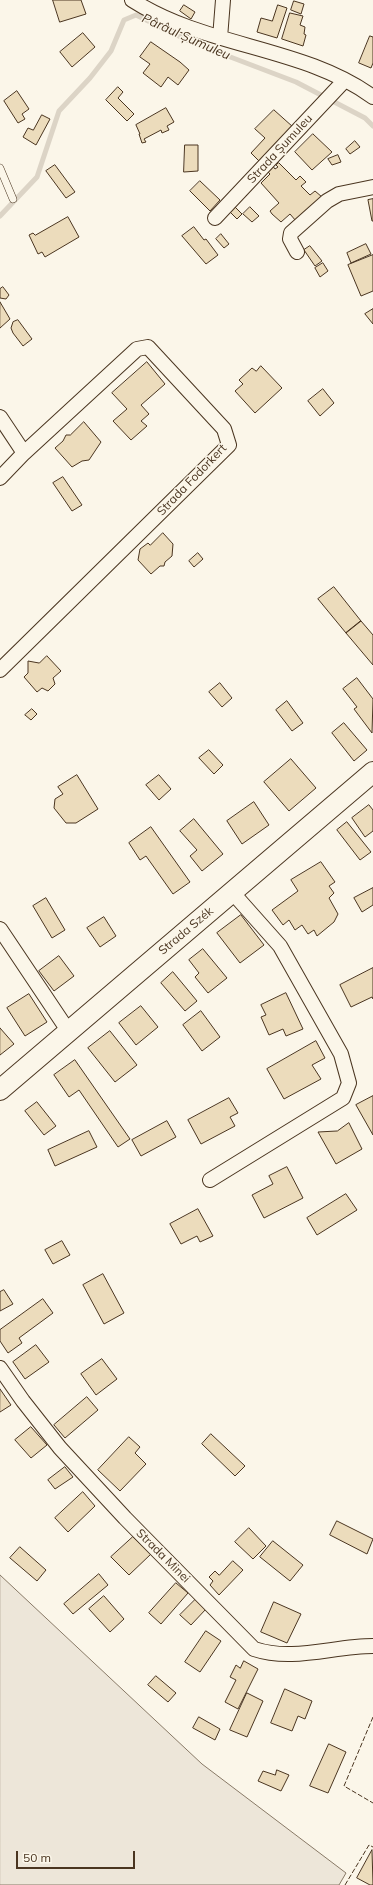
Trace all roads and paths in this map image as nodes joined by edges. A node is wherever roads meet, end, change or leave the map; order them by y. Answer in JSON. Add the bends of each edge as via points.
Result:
{"nodes":[{"id":1,"x":132,"y":0,"type":"edge"},
{"id":2,"x":222,"y":0,"type":"edge"},
{"id":3,"x":220,"y":38,"type":"junction"},
{"id":4,"x":345,"y":80,"type":"junction"},
{"id":5,"x":373,"y":97,"type":"edge"},
{"id":6,"x":0,"y":168,"type":"edge"},
{"id":7,"x":373,"y":187,"type":"edge"},
{"id":8,"x":13,"y":199,"type":"dead end"},
{"id":9,"x":215,"y":218,"type":"dead end"},
{"id":10,"x":297,"y":252,"type":"dead end"},
{"id":11,"x":0,"y":417,"type":"edge"},
{"id":12,"x":24,"y":453,"type":"junction"},
{"id":13,"x":0,"y":478,"type":"edge"},
{"id":14,"x":0,"y":670,"type":"edge"},
{"id":15,"x":373,"y":772,"type":"edge"},
{"id":16,"x":232,"y":892,"type":"junction"},
{"id":17,"x":0,"y":929,"type":"edge"},
{"id":18,"x":69,"y":1032,"type":"junction"},
{"id":19,"x":0,"y":1090,"type":"edge"},
{"id":20,"x":210,"y":1180,"type":"dead end"},
{"id":21,"x":0,"y":1368,"type":"edge"},
{"id":22,"x":373,"y":1646,"type":"edge"}],
"edges":[{"from":1,"to":3,"type":"street","via":[[159,16]]},
{"from":2,"to":3,"type":"street"},
{"from":3,"to":4,"type":"street","via":[[322,69]]},
{"from":4,"to":5,"type":"street"},
{"from":4,"to":9,"type":"street","name":"Strada Șumuleu"},
{"from":6,"to":8,"type":"lane"},
{"from":7,"to":10,"type":"street","via":[[339,194],[327,201],[291,233],[290,239]]},
{"from":11,"to":12,"type":"street"},
{"from":12,"to":13,"type":"street","name":"Strada Fodorkert"},
{"from":12,"to":14,"type":"street","name":"Strada Fodorkert","via":[[137,349],[148,347],[224,429],[230,445]]},
{"from":15,"to":16,"type":"street","name":"Strada Szék"},
{"from":16,"to":18,"type":"street","name":"Strada Szék"},
{"from":16,"to":20,"type":"street","via":[[280,946],[341,1054],[349,1083],[343,1098]]},
{"from":17,"to":18,"type":"street"},
{"from":18,"to":19,"type":"street","name":"Strada Szék"},
{"from":21,"to":22,"type":"street","name":"Strada Minei","via":[[60,1448],[254,1649],[268,1654],[291,1654]]}]}
